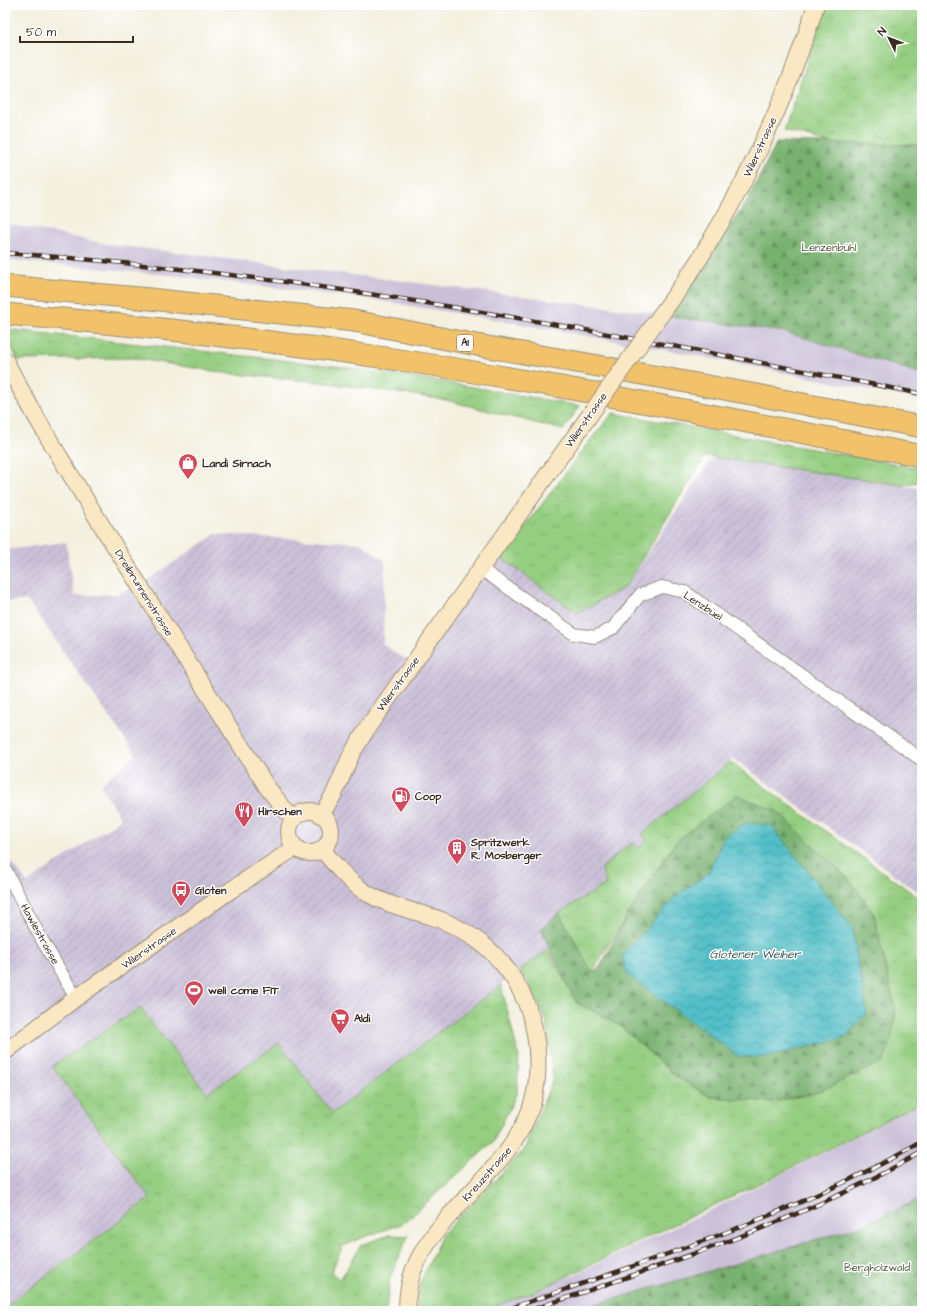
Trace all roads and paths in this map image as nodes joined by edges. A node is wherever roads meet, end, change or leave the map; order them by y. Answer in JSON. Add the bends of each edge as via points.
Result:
{"nodes":[{"id":1,"x":816,"y":5,"type":"edge"},
{"id":2,"x":5,"y":286,"type":"edge"},
{"id":3,"x":5,"y":314,"type":"edge"},
{"id":4,"x":6,"y":361,"type":"edge"},
{"id":5,"x":922,"y":428,"type":"edge"},
{"id":6,"x":922,"y":456,"type":"edge"},
{"id":7,"x":481,"y":568,"type":"junction"},
{"id":8,"x":922,"y":760,"type":"edge"},
{"id":9,"x":321,"y":815,"type":"junction"},
{"id":10,"x":294,"y":818,"type":"junction"},
{"id":11,"x":296,"y":848,"type":"junction"},
{"id":12,"x":322,"y":849,"type":"junction"},
{"id":13,"x":5,"y":869,"type":"edge"},
{"id":14,"x":76,"y":998,"type":"junction"},
{"id":15,"x":5,"y":1052,"type":"edge"},
{"id":16,"x":407,"y":1311,"type":"edge"}],
"edges":[{"from":1,"to":7,"type":"main road","name":"Wilerstrasse","bridge":true,"via":[[805,41],[757,157],[706,248]]},
{"from":2,"to":5,"type":"highway","number":"A1","via":[[354,322],[747,393]]},
{"from":3,"to":6,"type":"highway","via":[[133,325],[411,362],[650,403]]},
{"from":4,"to":10,"type":"main road","name":"Dreibrunnenstrasse","via":[[58,454],[139,586],[267,788]]},
{"from":7,"to":8,"type":"street","name":"Lenzbüel","via":[[574,634],[595,637],[613,628],[640,595],[662,587],[685,592]]},
{"from":7,"to":9,"type":"main road","name":"Wilerstrasse","via":[[370,724],[352,753],[334,794]]},
{"from":9,"to":10,"type":"main road","via":[[310,811]]},
{"from":9,"to":12,"type":"main road","via":[[328,823],[330,834]]},
{"from":10,"to":11,"type":"main road","via":[[289,833]]},
{"from":11,"to":12,"type":"main road","via":[[310,853]]},
{"from":11,"to":14,"type":"main road","name":"Wilerstrasse"},
{"from":12,"to":16,"type":"main road","name":"Kreuzstrasse","via":[[346,877],[367,893],[442,921],[461,930],[485,947],[516,982],[530,1010],[535,1033],[537,1082],[527,1118],[518,1137],[503,1158],[430,1238],[414,1268],[408,1286]]},
{"from":13,"to":14,"type":"street","name":"Hawlestrasse"},
{"from":14,"to":15,"type":"main road","name":"Wilerstrasse"}]}
